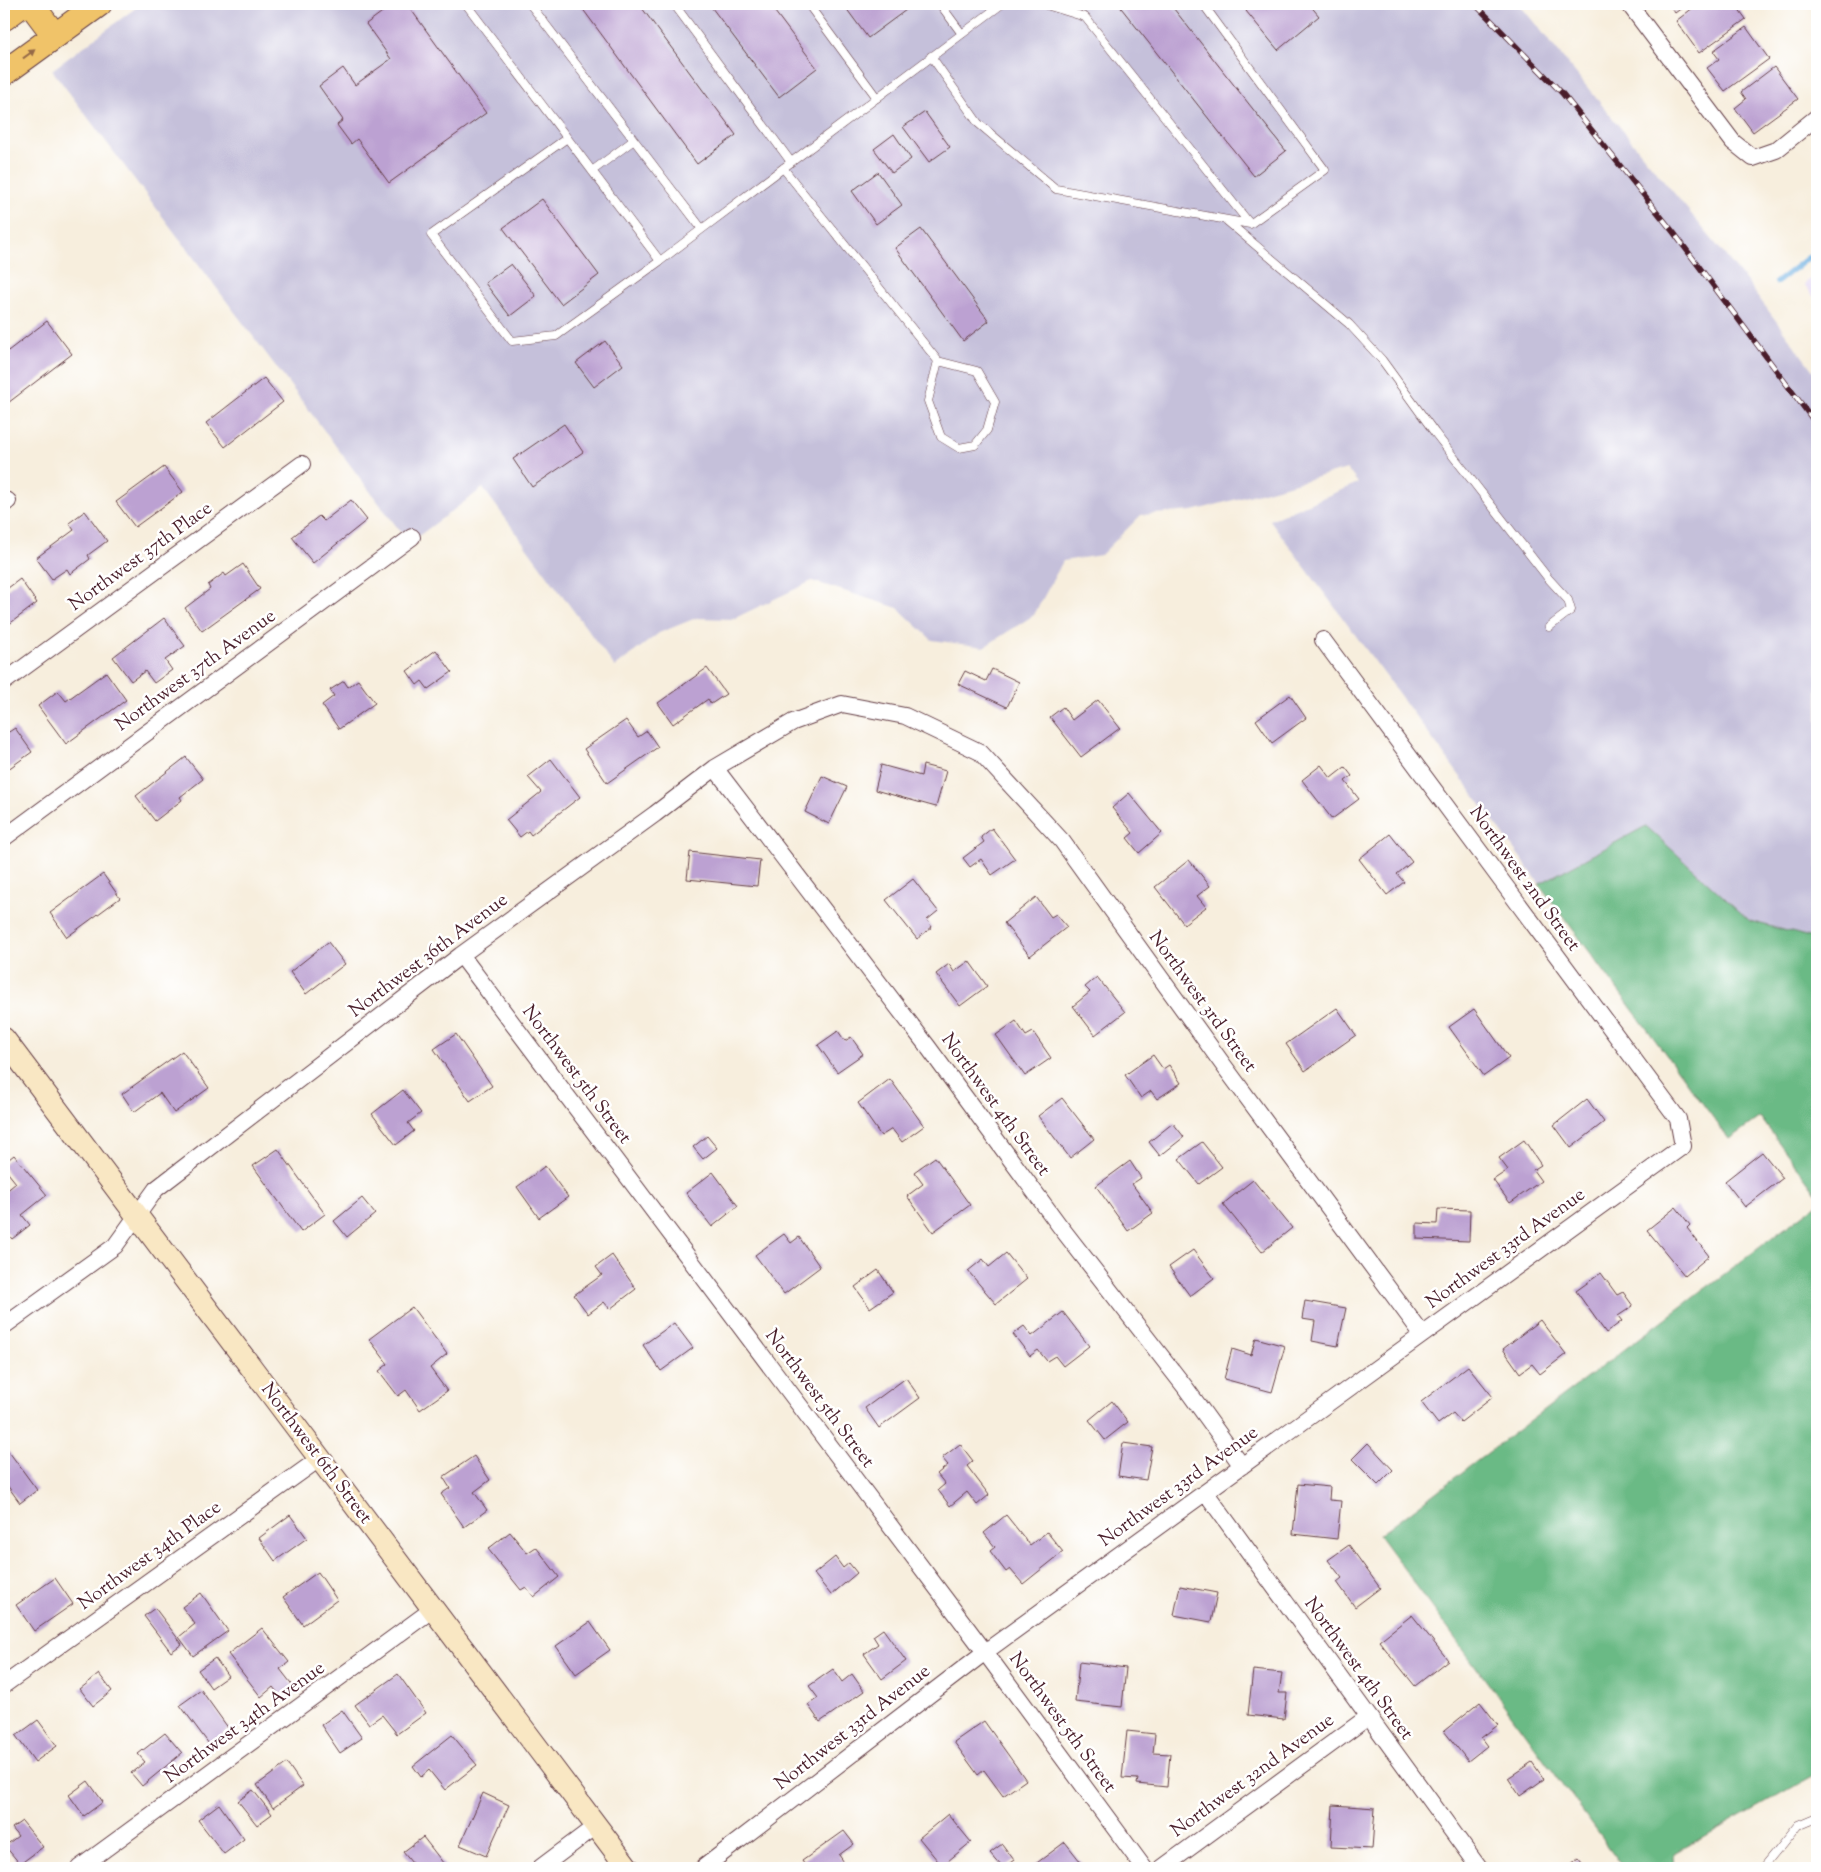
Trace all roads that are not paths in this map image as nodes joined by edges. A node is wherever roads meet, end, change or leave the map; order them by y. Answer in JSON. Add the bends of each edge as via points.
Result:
{"nodes":[{"id":1,"x":23,"y":4,"type":"edge"},
{"id":2,"x":31,"y":4,"type":"edge"},
{"id":3,"x":99,"y":4,"type":"edge"},
{"id":4,"x":466,"y":4,"type":"edge"},
{"id":5,"x":530,"y":4,"type":"edge"},
{"id":6,"x":674,"y":4,"type":"edge"},
{"id":7,"x":808,"y":4,"type":"edge"},
{"id":8,"x":940,"y":4,"type":"edge"},
{"id":9,"x":1002,"y":4,"type":"edge"},
{"id":10,"x":1044,"y":4,"type":"edge"},
{"id":11,"x":1203,"y":4,"type":"edge"},
{"id":12,"x":1629,"y":4,"type":"edge"},
{"id":13,"x":4,"y":18,"type":"edge"},
{"id":14,"x":962,"y":34,"type":"junction"},
{"id":15,"x":55,"y":36,"type":"junction"},
{"id":16,"x":932,"y":56,"type":"junction"},
{"id":17,"x":4,"y":73,"type":"edge"},
{"id":18,"x":877,"y":98,"type":"junction"},
{"id":19,"x":1817,"y":117,"type":"edge"},
{"id":20,"x":567,"y":138,"type":"junction"},
{"id":21,"x":634,"y":140,"type":"junction"},
{"id":22,"x":791,"y":162,"type":"junction"},
{"id":23,"x":783,"y":168,"type":"junction"},
{"id":24,"x":592,"y":171,"type":"junction"},
{"id":25,"x":1226,"y":220,"type":"junction"},
{"id":26,"x":1250,"y":224,"type":"junction"},
{"id":27,"x":702,"y":229,"type":"junction"},
{"id":28,"x":660,"y":261,"type":"junction"},
{"id":29,"x":938,"y":361,"type":"junction"},
{"id":30,"x":302,"y":464,"type":"dead end"},
{"id":31,"x":412,"y":537,"type":"dead end"},
{"id":32,"x":1549,"y":627,"type":"dead end"},
{"id":33,"x":1323,"y":640,"type":"dead end"},
{"id":34,"x":4,"y":682,"type":"edge"},
{"id":35,"x":921,"y":724,"type":"joint"},
{"id":36,"x":715,"y":768,"type":"junction"},
{"id":37,"x":4,"y":838,"type":"edge"},
{"id":38,"x":461,"y":955,"type":"junction"},
{"id":39,"x":4,"y":1039,"type":"edge"},
{"id":40,"x":1683,"y":1146,"type":"joint"},
{"id":41,"x":137,"y":1216,"type":"junction"},
{"id":42,"x":4,"y":1326,"type":"edge"},
{"id":43,"x":1422,"y":1334,"type":"junction"},
{"id":44,"x":320,"y":1459,"type":"junction"},
{"id":45,"x":1242,"y":1466,"type":"junction"},
{"id":46,"x":1206,"y":1493,"type":"junction"},
{"id":47,"x":433,"y":1609,"type":"junction"},
{"id":48,"x":985,"y":1652,"type":"junction"},
{"id":49,"x":4,"y":1686,"type":"edge"},
{"id":50,"x":1368,"y":1717,"type":"junction"},
{"id":51,"x":1817,"y":1817,"type":"edge"},
{"id":52,"x":596,"y":1826,"type":"junction"},
{"id":53,"x":80,"y":1868,"type":"edge"},
{"id":54,"x":540,"y":1868,"type":"edge"},
{"id":55,"x":628,"y":1868,"type":"edge"},
{"id":56,"x":704,"y":1868,"type":"edge"},
{"id":57,"x":1144,"y":1868,"type":"edge"},
{"id":58,"x":1162,"y":1868,"type":"edge"},
{"id":59,"x":1478,"y":1868,"type":"edge"},
{"id":60,"x":1763,"y":1868,"type":"edge"}],
"edges":[{"from":1,"to":13,"type":"main road"},
{"from":2,"to":15,"type":"main road"},
{"from":3,"to":15,"type":"main road"},
{"from":4,"to":20,"type":"lane"},
{"from":5,"to":21,"type":"lane"},
{"from":6,"to":22,"type":"lane"},
{"from":7,"to":18,"type":"lane"},
{"from":8,"to":14,"type":"lane"},
{"from":9,"to":14,"type":"lane"},
{"from":10,"to":26,"type":"lane","via":[[1085,17]]},
{"from":11,"to":26,"type":"lane","via":[[1325,170]]},
{"from":12,"to":19,"type":"street","via":[[1733,142],[1752,158],[1776,150]]},
{"from":14,"to":16,"type":"lane"},
{"from":17,"to":15,"type":"main road","one_way":true},
{"from":16,"to":18,"type":"lane"},
{"from":16,"to":25,"type":"lane","via":[[978,123],[1056,189]]},
{"from":18,"to":22,"type":"lane"},
{"from":20,"to":24,"type":"lane"},
{"from":20,"to":28,"type":"lane","via":[[432,235],[512,340],[556,336]]},
{"from":21,"to":24,"type":"lane"},
{"from":21,"to":27,"type":"lane"},
{"from":22,"to":23,"type":"lane"},
{"from":23,"to":27,"type":"lane"},
{"from":23,"to":29,"type":"lane"},
{"from":24,"to":28,"type":"lane"},
{"from":25,"to":26,"type":"lane"},
{"from":25,"to":32,"type":"lane","via":[[1349,324],[1382,360],[1441,441],[1568,600],[1571,610]]},
{"from":27,"to":28,"type":"lane"},
{"from":29,"to":29,"type":"lane","via":[[928,402],[941,437],[959,448],[975,445],[987,430],[995,402],[977,371]]},
{"from":30,"to":34,"type":"street","name":"Northwest 37th Place"},
{"from":31,"to":37,"type":"street","name":"Northwest 37th Avenue"},
{"from":33,"to":40,"type":"street","name":"Northwest 2nd Street","via":[[1678,1119]]},
{"from":35,"to":36,"type":"street","name":"Northwest 36th Avenue","via":[[905,716],[842,704],[793,722]]},
{"from":35,"to":43,"type":"street","name":"Northwest 3rd Street","via":[[980,752],[1062,841]]},
{"from":36,"to":38,"type":"street","name":"Northwest 36th Avenue"},
{"from":36,"to":45,"type":"street","name":"Northwest 4th Street"},
{"from":38,"to":41,"type":"street","name":"Northwest 36th Avenue","via":[[156,1189]]},
{"from":38,"to":48,"type":"street","name":"Northwest 5th Street"},
{"from":39,"to":41,"type":"main road","name":"Northwest 6th Street"},
{"from":40,"to":43,"type":"street","name":"Northwest 33rd Avenue"},
{"from":41,"to":42,"type":"street","name":"Northwest 36th Avenue","via":[[115,1246]]},
{"from":41,"to":44,"type":"main road","name":"Northwest 6th Street"},
{"from":43,"to":45,"type":"street","name":"Northwest 33rd Avenue"},
{"from":44,"to":47,"type":"main road","name":"Northwest 6th Street"},
{"from":44,"to":49,"type":"street","name":"Northwest 34th Place"},
{"from":45,"to":46,"type":"street","name":"Northwest 33rd Avenue"},
{"from":46,"to":48,"type":"street","name":"Northwest 33rd Avenue"},
{"from":46,"to":50,"type":"street","name":"Northwest 4th Street"},
{"from":47,"to":52,"type":"main road","name":"Northwest 6th Street"},
{"from":47,"to":53,"type":"street","name":"Northwest 34th Avenue"},
{"from":48,"to":56,"type":"street","name":"Northwest 33rd Avenue"},
{"from":48,"to":57,"type":"street","name":"Northwest 5th Street"},
{"from":50,"to":58,"type":"street","name":"Northwest 32nd Avenue"},
{"from":50,"to":59,"type":"street","name":"Northwest 4th Street"},
{"from":51,"to":60,"type":"lane","via":[[1798,1825]]},
{"from":52,"to":54,"type":"street"},
{"from":52,"to":55,"type":"main road","name":"Northwest 6th Street"}]}
